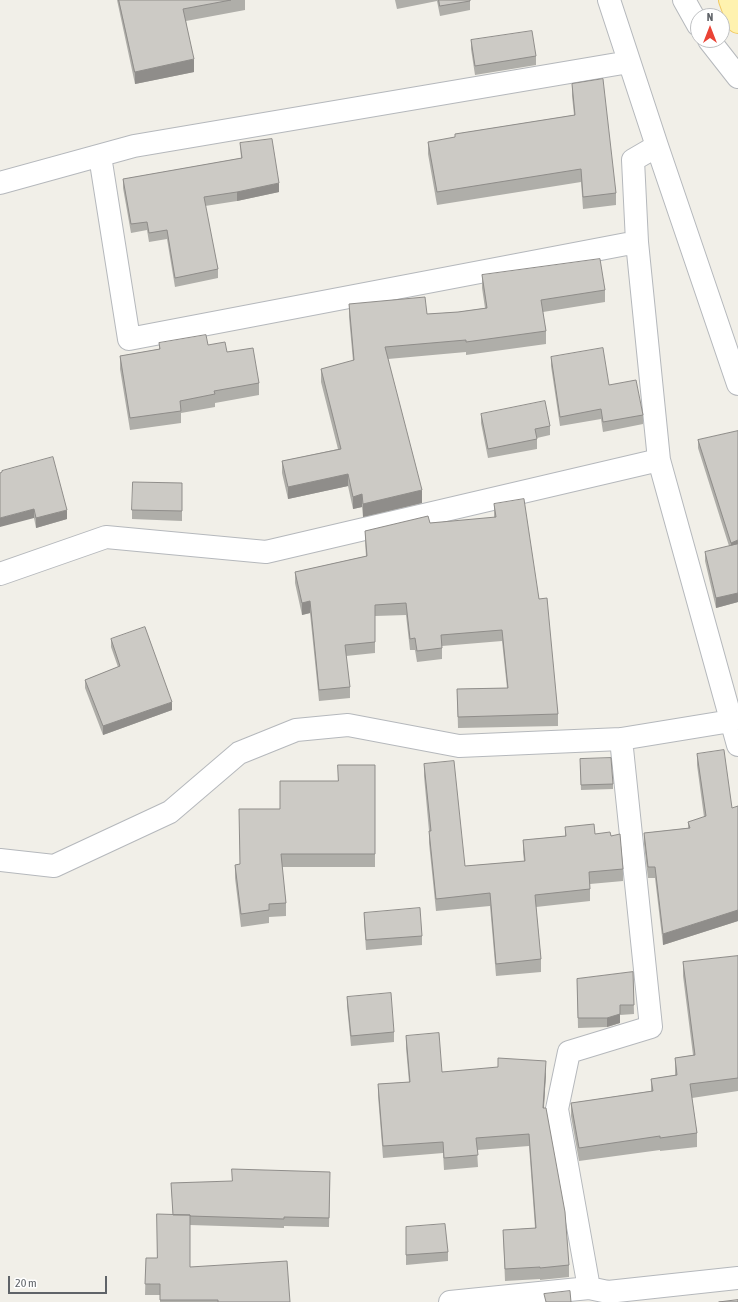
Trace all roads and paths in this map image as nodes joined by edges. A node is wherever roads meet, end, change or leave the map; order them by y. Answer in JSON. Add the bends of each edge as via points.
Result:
{"nodes":[{"id":1,"x":609,"y":0,"type":"edge"},
{"id":2,"x":684,"y":0,"type":"edge"},
{"id":3,"x":730,"y":0,"type":"edge"},
{"id":4,"x":690,"y":11,"type":"edge"},
{"id":5,"x":738,"y":22,"type":"edge"},
{"id":6,"x":715,"y":48,"type":"edge"},
{"id":7,"x":629,"y":62,"type":"junction"},
{"id":8,"x":738,"y":77,"type":"edge"},
{"id":9,"x":656,"y":146,"type":"junction"},
{"id":10,"x":100,"y":156,"type":"junction"},
{"id":11,"x":0,"y":183,"type":"edge"},
{"id":12,"x":637,"y":242,"type":"junction"},
{"id":13,"x":738,"y":384,"type":"edge"},
{"id":14,"x":659,"y":460,"type":"junction"},
{"id":15,"x":0,"y":574,"type":"edge"},
{"id":16,"x":730,"y":721,"type":"junction"},
{"id":17,"x":621,"y":739,"type":"junction"},
{"id":18,"x":738,"y":745,"type":"edge"},
{"id":19,"x":0,"y":860,"type":"edge"},
{"id":20,"x":738,"y":1278,"type":"edge"},
{"id":21,"x":602,"y":1294,"type":"edge"},
{"id":22,"x":450,"y":1302,"type":"edge"}],
"edges":[{"from":1,"to":7,"type":"street"},
{"from":2,"to":4,"type":"street"},
{"from":3,"to":5,"type":"main road"},
{"from":6,"to":8,"type":"street"},
{"from":7,"to":9,"type":"street"},
{"from":7,"to":10,"type":"street","via":[[134,146]]},
{"from":9,"to":12,"type":"street","via":[[633,160]]},
{"from":9,"to":13,"type":"street"},
{"from":10,"to":11,"type":"street"},
{"from":10,"to":12,"type":"street","via":[[129,339]]},
{"from":12,"to":14,"type":"street"},
{"from":14,"to":15,"type":"street","via":[[266,552],[106,537]]},
{"from":14,"to":16,"type":"street"},
{"from":16,"to":17,"type":"street"},
{"from":16,"to":18,"type":"street"},
{"from":17,"to":19,"type":"street","via":[[459,746],[348,725],[296,730],[239,753],[170,812],[54,866]]},
{"from":17,"to":21,"type":"street","via":[[651,1027],[569,1052],[557,1109]]},
{"from":20,"to":21,"type":"street"},
{"from":21,"to":22,"type":"street"}]}
